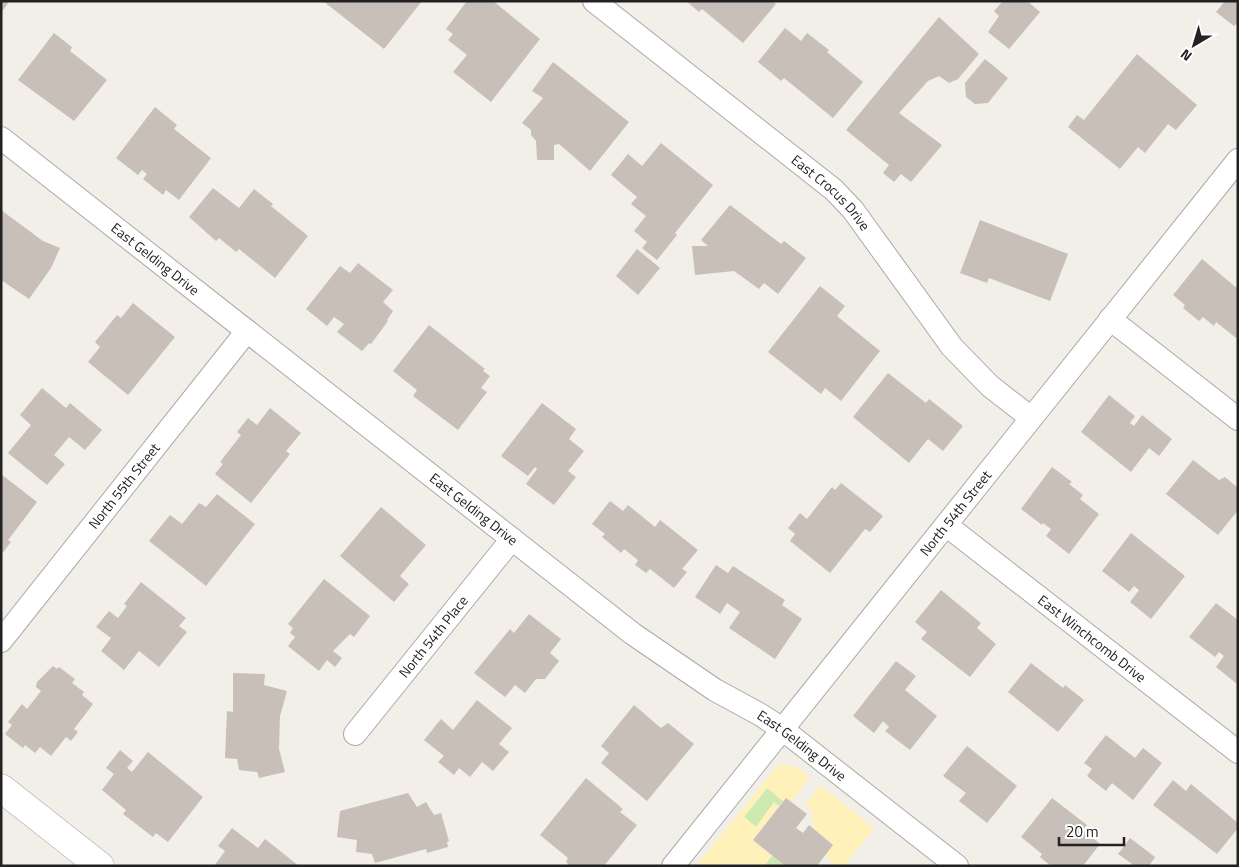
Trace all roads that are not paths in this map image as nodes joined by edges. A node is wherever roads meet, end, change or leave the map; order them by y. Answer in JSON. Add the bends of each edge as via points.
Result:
{"nodes":[{"id":1,"x":594,"y":1,"type":"edge"},
{"id":2,"x":1,"y":138,"type":"edge"},
{"id":3,"x":1238,"y":160,"type":"edge"},
{"id":4,"x":1110,"y":319,"type":"junction"},
{"id":5,"x":247,"y":331,"type":"junction"},
{"id":6,"x":1031,"y":418,"type":"junction"},
{"id":7,"x":1238,"y":419,"type":"edge"},
{"id":8,"x":946,"y":525,"type":"junction"},
{"id":9,"x":512,"y":539,"type":"junction"},
{"id":10,"x":1,"y":641,"type":"edge"},
{"id":11,"x":782,"y":729,"type":"junction"},
{"id":12,"x":355,"y":734,"type":"dead end"},
{"id":13,"x":1238,"y":752,"type":"edge"},
{"id":14,"x":1,"y":788,"type":"edge"},
{"id":15,"x":100,"y":866,"type":"edge"},
{"id":16,"x":672,"y":866,"type":"edge"},
{"id":17,"x":957,"y":866,"type":"edge"}],
"edges":[{"from":1,"to":6,"type":"street","name":"East Crocus Drive","via":[[834,190],[853,210],[952,347],[990,386]]},
{"from":2,"to":5,"type":"street","name":"East Gelding Drive"},
{"from":3,"to":4,"type":"street","name":"North 54th Street"},
{"from":4,"to":6,"type":"street","name":"North 54th Street"},
{"from":4,"to":7,"type":"street"},
{"from":5,"to":9,"type":"street","name":"East Gelding Drive"},
{"from":5,"to":10,"type":"street","name":"North 55th Street"},
{"from":6,"to":8,"type":"street","name":"North 54th Street"},
{"from":8,"to":11,"type":"street","name":"North 54th Street"},
{"from":8,"to":13,"type":"street","name":"East Winchcomb Drive"},
{"from":9,"to":11,"type":"street","name":"East Gelding Drive","via":[[675,664]]},
{"from":9,"to":12,"type":"street","name":"North 54th Place"},
{"from":11,"to":16,"type":"street","name":"North 54th Street"},
{"from":11,"to":17,"type":"street","name":"East Gelding Drive"},
{"from":14,"to":15,"type":"street"}]}
